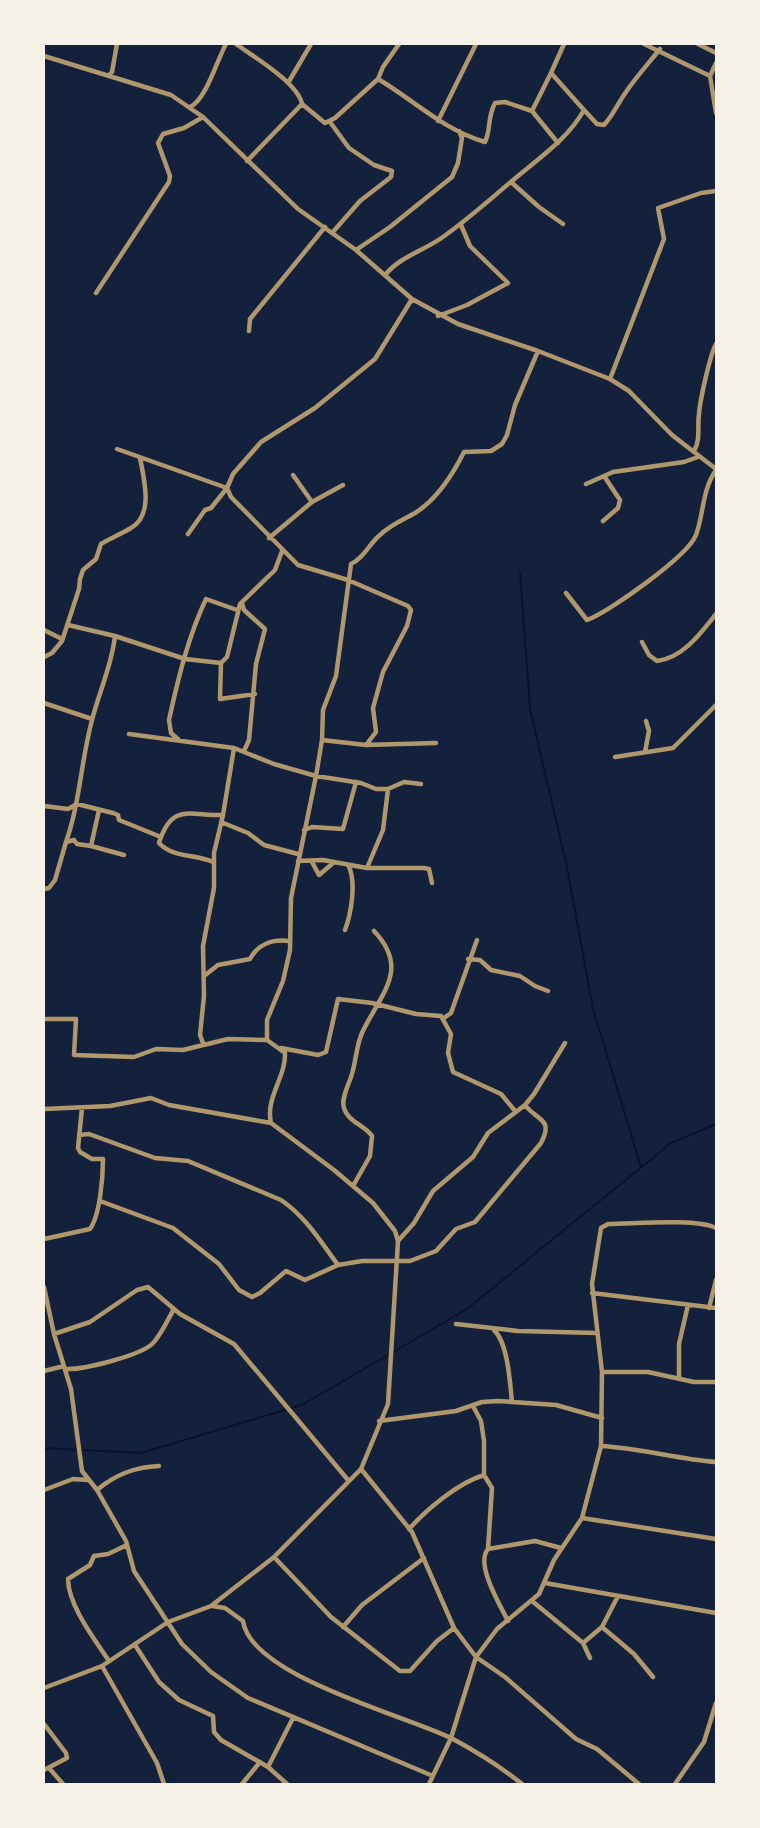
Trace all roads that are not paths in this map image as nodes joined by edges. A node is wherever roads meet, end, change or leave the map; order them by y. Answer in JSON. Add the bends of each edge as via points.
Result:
{"nodes":[{"id":1,"x":117,"y":44,"type":"edge"},
{"id":2,"x":226,"y":44,"type":"edge"},
{"id":3,"x":236,"y":44,"type":"edge"},
{"id":4,"x":311,"y":44,"type":"edge"},
{"id":5,"x":399,"y":44,"type":"edge"},
{"id":6,"x":476,"y":44,"type":"edge"},
{"id":7,"x":564,"y":44,"type":"edge"},
{"id":8,"x":644,"y":44,"type":"edge"},
{"id":9,"x":698,"y":44,"type":"edge"},
{"id":10,"x":660,"y":49,"type":"junction"},
{"id":11,"x":717,"y":53,"type":"edge"},
{"id":12,"x":44,"y":56,"type":"edge"},
{"id":13,"x":717,"y":63,"type":"edge"},
{"id":14,"x":551,"y":73,"type":"junction"},
{"id":15,"x":109,"y":75,"type":"junction"},
{"id":16,"x":710,"y":76,"type":"junction"},
{"id":17,"x":378,"y":79,"type":"junction"},
{"id":18,"x":288,"y":83,"type":"junction"},
{"id":19,"x":303,"y":104,"type":"junction"},
{"id":20,"x":190,"y":107,"type":"junction"},
{"id":21,"x":584,"y":110,"type":"junction"},
{"id":22,"x":532,"y":111,"type":"junction"},
{"id":23,"x":717,"y":112,"type":"edge"},
{"id":24,"x":202,"y":117,"type":"junction"},
{"id":25,"x":438,"y":121,"type":"junction"},
{"id":26,"x":330,"y":122,"type":"junction"},
{"id":27,"x":459,"y":131,"type":"junction"},
{"id":28,"x":558,"y":143,"type":"junction"},
{"id":29,"x":247,"y":161,"type":"junction"},
{"id":30,"x":511,"y":182,"type":"junction"},
{"id":31,"x":717,"y":191,"type":"edge"},
{"id":32,"x":563,"y":224,"type":"dead end"},
{"id":33,"x":461,"y":225,"type":"junction"},
{"id":34,"x":325,"y":227,"type":"junction"},
{"id":35,"x":332,"y":233,"type":"junction"},
{"id":36,"x":357,"y":250,"type":"junction"},
{"id":37,"x":386,"y":274,"type":"junction"},
{"id":38,"x":96,"y":293,"type":"dead end"},
{"id":39,"x":412,"y":299,"type":"junction"},
{"id":40,"x":438,"y":316,"type":"junction"},
{"id":41,"x":249,"y":331,"type":"dead end"},
{"id":42,"x":717,"y":344,"type":"edge"},
{"id":43,"x":538,"y":351,"type":"junction"},
{"id":44,"x":610,"y":379,"type":"junction"},
{"id":45,"x":117,"y":449,"type":"dead end"},
{"id":46,"x":694,"y":451,"type":"junction"},
{"id":47,"x":698,"y":457,"type":"junction"},
{"id":48,"x":140,"y":458,"type":"junction"},
{"id":49,"x":717,"y":470,"type":"edge"},
{"id":50,"x":293,"y":475,"type":"dead end"},
{"id":51,"x":604,"y":476,"type":"junction"},
{"id":52,"x":586,"y":484,"type":"dead end"},
{"id":53,"x":344,"y":485,"type":"dead end"},
{"id":54,"x":227,"y":488,"type":"junction"},
{"id":55,"x":312,"y":502,"type":"junction"},
{"id":56,"x":603,"y":521,"type":"dead end"},
{"id":57,"x":188,"y":534,"type":"dead end"},
{"id":58,"x":269,"y":538,"type":"junction"},
{"id":59,"x":282,"y":551,"type":"junction"},
{"id":60,"x":348,"y":580,"type":"junction"},
{"id":61,"x":566,"y":593,"type":"dead end"},
{"id":62,"x":242,"y":603,"type":"junction"},
{"id":63,"x":237,"y":610,"type":"junction"},
{"id":64,"x":717,"y":614,"type":"edge"},
{"id":65,"x":68,"y":625,"type":"junction"},
{"id":66,"x":44,"y":630,"type":"edge"},
{"id":67,"x":115,"y":636,"type":"junction"},
{"id":68,"x":62,"y":639,"type":"junction"},
{"id":69,"x":642,"y":642,"type":"dead end"},
{"id":70,"x":44,"y":657,"type":"edge"},
{"id":71,"x":184,"y":659,"type":"junction"},
{"id":72,"x":221,"y":663,"type":"junction"},
{"id":73,"x":255,"y":694,"type":"junction"},
{"id":74,"x":44,"y":703,"type":"edge"},
{"id":75,"x":717,"y":705,"type":"edge"},
{"id":76,"x":92,"y":719,"type":"junction"},
{"id":77,"x":645,"y":721,"type":"dead end"},
{"id":78,"x":129,"y":734,"type":"dead end"},
{"id":79,"x":180,"y":741,"type":"junction"},
{"id":80,"x":322,"y":741,"type":"junction"},
{"id":81,"x":436,"y":743,"type":"dead end"},
{"id":82,"x":366,"y":745,"type":"junction"},
{"id":83,"x":234,"y":747,"type":"junction"},
{"id":84,"x":244,"y":751,"type":"junction"},
{"id":85,"x":645,"y":752,"type":"junction"},
{"id":86,"x":615,"y":757,"type":"dead end"},
{"id":87,"x":316,"y":776,"type":"junction"},
{"id":88,"x":356,"y":782,"type":"junction"},
{"id":89,"x":421,"y":784,"type":"dead end"},
{"id":90,"x":388,"y":789,"type":"junction"},
{"id":91,"x":77,"y":804,"type":"junction"},
{"id":92,"x":44,"y":806,"type":"edge"},
{"id":93,"x":99,"y":810,"type":"junction"},
{"id":94,"x":223,"y":815,"type":"junction"},
{"id":95,"x":221,"y":822,"type":"junction"},
{"id":96,"x":304,"y":830,"type":"junction"},
{"id":97,"x":161,"y":837,"type":"junction"},
{"id":98,"x":66,"y":842,"type":"junction"},
{"id":99,"x":91,"y":846,"type":"junction"},
{"id":100,"x":298,"y":854,"type":"junction"},
{"id":101,"x":124,"y":855,"type":"dead end"},
{"id":102,"x":298,"y":861,"type":"junction"},
{"id":103,"x":213,"y":862,"type":"junction"},
{"id":104,"x":312,"y":862,"type":"junction"},
{"id":105,"x":332,"y":864,"type":"junction"},
{"id":106,"x":348,"y":865,"type":"junction"},
{"id":107,"x":367,"y":868,"type":"junction"},
{"id":108,"x":432,"y":883,"type":"dead end"},
{"id":109,"x":44,"y":889,"type":"edge"},
{"id":110,"x":345,"y":930,"type":"dead end"},
{"id":111,"x":374,"y":931,"type":"dead end"},
{"id":112,"x":289,"y":940,"type":"junction"},
{"id":113,"x":477,"y":940,"type":"dead end"},
{"id":114,"x":468,"y":959,"type":"junction"},
{"id":115,"x":204,"y":976,"type":"junction"},
{"id":116,"x":548,"y":991,"type":"dead end"},
{"id":117,"x":379,"y":1005,"type":"junction"},
{"id":118,"x":444,"y":1018,"type":"junction"},
{"id":119,"x":44,"y":1019,"type":"edge"},
{"id":120,"x":267,"y":1040,"type":"junction"},
{"id":121,"x":203,"y":1043,"type":"junction"},
{"id":122,"x":566,"y":1043,"type":"dead end"},
{"id":123,"x":281,"y":1048,"type":"junction"},
{"id":124,"x":525,"y":1105,"type":"junction"},
{"id":125,"x":81,"y":1108,"type":"junction"},
{"id":126,"x":44,"y":1109,"type":"edge"},
{"id":127,"x":516,"y":1112,"type":"junction"},
{"id":128,"x":271,"y":1123,"type":"junction"},
{"id":129,"x":79,"y":1135,"type":"junction"},
{"id":130,"x":353,"y":1186,"type":"junction"},
{"id":131,"x":100,"y":1201,"type":"junction"},
{"id":132,"x":717,"y":1228,"type":"edge"},
{"id":133,"x":44,"y":1239,"type":"edge"},
{"id":134,"x":398,"y":1241,"type":"junction"},
{"id":135,"x":397,"y":1260,"type":"junction"},
{"id":136,"x":338,"y":1265,"type":"junction"},
{"id":137,"x":717,"y":1280,"type":"edge"},
{"id":138,"x":44,"y":1287,"type":"edge"},
{"id":139,"x":592,"y":1293,"type":"junction"},
{"id":140,"x":687,"y":1305,"type":"junction"},
{"id":141,"x":45,"y":1306,"type":"edge"},
{"id":142,"x":709,"y":1308,"type":"junction"},
{"id":143,"x":717,"y":1308,"type":"edge"},
{"id":144,"x":174,"y":1309,"type":"junction"},
{"id":145,"x":456,"y":1324,"type":"dead end"},
{"id":146,"x":494,"y":1329,"type":"junction"},
{"id":147,"x":597,"y":1333,"type":"junction"},
{"id":148,"x":54,"y":1334,"type":"junction"},
{"id":149,"x":65,"y":1368,"type":"junction"},
{"id":150,"x":44,"y":1371,"type":"edge"},
{"id":151,"x":602,"y":1372,"type":"junction"},
{"id":152,"x":679,"y":1379,"type":"junction"},
{"id":153,"x":717,"y":1382,"type":"edge"},
{"id":154,"x":512,"y":1402,"type":"junction"},
{"id":155,"x":473,"y":1406,"type":"junction"},
{"id":156,"x":602,"y":1418,"type":"junction"},
{"id":157,"x":379,"y":1421,"type":"junction"},
{"id":158,"x":601,"y":1446,"type":"junction"},
{"id":159,"x":717,"y":1462,"type":"edge"},
{"id":160,"x":159,"y":1466,"type":"dead end"},
{"id":161,"x":361,"y":1469,"type":"junction"},
{"id":162,"x":484,"y":1475,"type":"junction"},
{"id":163,"x":87,"y":1480,"type":"junction"},
{"id":164,"x":348,"y":1480,"type":"junction"},
{"id":165,"x":44,"y":1490,"type":"edge"},
{"id":166,"x":97,"y":1490,"type":"junction"},
{"id":167,"x":582,"y":1518,"type":"junction"},
{"id":168,"x":409,"y":1528,"type":"junction"},
{"id":169,"x":717,"y":1539,"type":"edge"},
{"id":170,"x":127,"y":1545,"type":"junction"},
{"id":171,"x":561,"y":1548,"type":"junction"},
{"id":172,"x":488,"y":1549,"type":"junction"},
{"id":173,"x":274,"y":1557,"type":"junction"},
{"id":174,"x":424,"y":1558,"type":"junction"},
{"id":175,"x":545,"y":1583,"type":"junction"},
{"id":176,"x":618,"y":1596,"type":"junction"},
{"id":177,"x":532,"y":1600,"type":"junction"},
{"id":178,"x":211,"y":1606,"type":"junction"},
{"id":179,"x":717,"y":1613,"type":"edge"},
{"id":180,"x":508,"y":1621,"type":"junction"},
{"id":181,"x":168,"y":1622,"type":"junction"},
{"id":182,"x":343,"y":1627,"type":"junction"},
{"id":183,"x":602,"y":1627,"type":"junction"},
{"id":184,"x":454,"y":1628,"type":"junction"},
{"id":185,"x":583,"y":1643,"type":"junction"},
{"id":186,"x":135,"y":1645,"type":"junction"},
{"id":187,"x":476,"y":1657,"type":"junction"},
{"id":188,"x":590,"y":1658,"type":"dead end"},
{"id":189,"x":109,"y":1661,"type":"junction"},
{"id":190,"x":102,"y":1665,"type":"junction"},
{"id":191,"x":653,"y":1677,"type":"dead end"},
{"id":192,"x":44,"y":1688,"type":"edge"},
{"id":193,"x":717,"y":1703,"type":"edge"},
{"id":194,"x":293,"y":1718,"type":"junction"},
{"id":195,"x":44,"y":1724,"type":"edge"},
{"id":196,"x":451,"y":1738,"type":"junction"},
{"id":197,"x":260,"y":1762,"type":"junction"},
{"id":198,"x":268,"y":1767,"type":"junction"},
{"id":199,"x":46,"y":1769,"type":"edge"},
{"id":200,"x":433,"y":1776,"type":"junction"},
{"id":201,"x":63,"y":1785,"type":"edge"},
{"id":202,"x":164,"y":1785,"type":"edge"},
{"id":203,"x":242,"y":1785,"type":"edge"},
{"id":204,"x":287,"y":1785,"type":"edge"},
{"id":205,"x":429,"y":1785,"type":"edge"},
{"id":206,"x":522,"y":1785,"type":"edge"},
{"id":207,"x":639,"y":1785,"type":"edge"},
{"id":208,"x":675,"y":1785,"type":"edge"}],
"edges":[{"from":1,"to":15,"type":"street"},
{"from":2,"to":20,"type":"street","via":[[204,94]]},
{"from":3,"to":18,"type":"street"},
{"from":4,"to":18,"type":"street"},
{"from":5,"to":17,"type":"street"},
{"from":6,"to":25,"type":"street"},
{"from":7,"to":14,"type":"street"},
{"from":8,"to":10,"type":"street"},
{"from":9,"to":11,"type":"street"},
{"from":10,"to":16,"type":"street"},
{"from":10,"to":21,"type":"street","via":[[604,124],[597,124]]},
{"from":12,"to":15,"type":"street"},
{"from":13,"to":16,"type":"street"},
{"from":14,"to":21,"type":"street"},
{"from":14,"to":22,"type":"street"},
{"from":15,"to":20,"type":"street","via":[[162,92]]},
{"from":16,"to":23,"type":"street"},
{"from":17,"to":25,"type":"street"},
{"from":17,"to":26,"type":"street"},
{"from":18,"to":19,"type":"street","via":[[301,95]]},
{"from":19,"to":26,"type":"street","via":[[325,123]]},
{"from":19,"to":29,"type":"street"},
{"from":20,"to":24,"type":"street"},
{"from":21,"to":28,"type":"street"},
{"from":22,"to":27,"type":"street","via":[[505,102],[495,103],[488,116],[485,142]]},
{"from":22,"to":28,"type":"street"},
{"from":24,"to":29,"type":"street"},
{"from":24,"to":38,"type":"street","via":[[164,134],[158,143],[170,182]]},
{"from":25,"to":27,"type":"street"},
{"from":26,"to":35,"type":"street","via":[[349,148],[374,165],[392,171],[391,177],[360,201]]},
{"from":27,"to":36,"type":"street","via":[[462,138],[452,177]]},
{"from":28,"to":30,"type":"street"},
{"from":29,"to":34,"type":"street","via":[[277,191]]},
{"from":30,"to":32,"type":"street"},
{"from":30,"to":33,"type":"street"},
{"from":31,"to":44,"type":"street","via":[[658,208],[664,239]]},
{"from":33,"to":37,"type":"street","via":[[394,264]]},
{"from":33,"to":40,"type":"street","via":[[471,246],[508,283]]},
{"from":34,"to":35,"type":"street"},
{"from":34,"to":41,"type":"street","via":[[250,319]]},
{"from":35,"to":36,"type":"street"},
{"from":36,"to":37,"type":"street"},
{"from":37,"to":39,"type":"street"},
{"from":39,"to":40,"type":"street"},
{"from":39,"to":54,"type":"street","via":[[375,359],[315,408],[261,442],[233,474]]},
{"from":40,"to":43,"type":"street"},
{"from":42,"to":46,"type":"street","via":[[702,394]]},
{"from":43,"to":44,"type":"street"},
{"from":43,"to":60,"type":"street","via":[[502,444],[491,451],[464,452],[454,472],[428,503],[377,537],[362,558],[351,564]]},
{"from":44,"to":46,"type":"street","via":[[629,391],[672,435]]},
{"from":45,"to":48,"type":"street"},
{"from":46,"to":47,"type":"street"},
{"from":47,"to":49,"type":"street"},
{"from":47,"to":51,"type":"street"},
{"from":48,"to":54,"type":"street"},
{"from":48,"to":65,"type":"street","via":[[146,495],[141,518],[132,528],[101,544],[96,559],[84,570]]},
{"from":49,"to":61,"type":"street","via":[[706,490],[692,542],[650,582],[587,620]]},
{"from":50,"to":55,"type":"street"},
{"from":51,"to":52,"type":"street"},
{"from":51,"to":56,"type":"street","via":[[620,500],[618,508]]},
{"from":53,"to":55,"type":"street"},
{"from":54,"to":57,"type":"street"},
{"from":54,"to":58,"type":"street"},
{"from":55,"to":58,"type":"street"},
{"from":58,"to":59,"type":"street"},
{"from":59,"to":60,"type":"street","via":[[306,569]]},
{"from":59,"to":62,"type":"street","via":[[275,570]]},
{"from":60,"to":80,"type":"street","via":[[336,676],[323,710]]},
{"from":60,"to":82,"type":"street","via":[[411,610],[383,672],[373,708],[376,732]]},
{"from":62,"to":63,"type":"street"},
{"from":62,"to":73,"type":"street","via":[[244,610],[265,629],[256,664]]},
{"from":63,"to":71,"type":"street","via":[[206,599]]},
{"from":63,"to":72,"type":"street","via":[[227,657]]},
{"from":64,"to":69,"type":"street","via":[[691,643],[664,660],[657,661],[649,655]]},
{"from":65,"to":67,"type":"street"},
{"from":65,"to":68,"type":"street"},
{"from":66,"to":68,"type":"street"},
{"from":67,"to":71,"type":"street"},
{"from":67,"to":76,"type":"street"},
{"from":68,"to":70,"type":"street"},
{"from":71,"to":72,"type":"street"},
{"from":71,"to":79,"type":"street","via":[[169,720],[171,733]]},
{"from":72,"to":73,"type":"street","via":[[220,699]]},
{"from":73,"to":84,"type":"street"},
{"from":74,"to":76,"type":"street"},
{"from":75,"to":85,"type":"street","via":[[672,748]]},
{"from":76,"to":91,"type":"street"},
{"from":77,"to":85,"type":"street","via":[[650,731]]},
{"from":78,"to":79,"type":"street"},
{"from":79,"to":83,"type":"street"},
{"from":80,"to":82,"type":"street"},
{"from":80,"to":87,"type":"street"},
{"from":81,"to":82,"type":"street"},
{"from":83,"to":84,"type":"street"},
{"from":83,"to":94,"type":"street"},
{"from":84,"to":87,"type":"street"},
{"from":85,"to":86,"type":"street"},
{"from":87,"to":88,"type":"street"},
{"from":87,"to":96,"type":"street"},
{"from":88,"to":90,"type":"street"},
{"from":88,"to":96,"type":"street","via":[[343,829]]},
{"from":89,"to":90,"type":"street","via":[[404,782]]},
{"from":90,"to":107,"type":"street","via":[[382,830]]},
{"from":91,"to":92,"type":"street","via":[[69,809]]},
{"from":91,"to":93,"type":"street"},
{"from":91,"to":98,"type":"street"},
{"from":93,"to":97,"type":"street","via":[[118,815],[119,820]]},
{"from":93,"to":99,"type":"street"},
{"from":94,"to":95,"type":"street"},
{"from":94,"to":97,"type":"street","via":[[179,814],[168,822]]},
{"from":95,"to":100,"type":"street","via":[[248,833],[264,845]]},
{"from":95,"to":103,"type":"street"},
{"from":96,"to":100,"type":"street"},
{"from":97,"to":103,"type":"street","via":[[159,843],[168,851]]},
{"from":98,"to":99,"type":"street","via":[[74,840]]},
{"from":98,"to":109,"type":"street","via":[[55,880]]},
{"from":99,"to":101,"type":"street"},
{"from":100,"to":102,"type":"street"},
{"from":102,"to":104,"type":"street"},
{"from":102,"to":112,"type":"street"},
{"from":103,"to":115,"type":"street","via":[[213,888],[203,946]]},
{"from":104,"to":105,"type":"street","via":[[323,860]]},
{"from":104,"to":105,"type":"street","via":[[319,875]]},
{"from":105,"to":106,"type":"street"},
{"from":106,"to":107,"type":"street"},
{"from":106,"to":110,"type":"street","via":[[351,903]]},
{"from":107,"to":108,"type":"street","via":[[429,869]]},
{"from":111,"to":117,"type":"street","via":[[388,946],[393,964]]},
{"from":112,"to":115,"type":"street","via":[[274,939],[253,952],[250,959],[218,965]]},
{"from":112,"to":120,"type":"street","via":[[283,981],[267,1020]]},
{"from":113,"to":114,"type":"street"},
{"from":114,"to":116,"type":"street","via":[[480,960],[491,970],[520,976]]},
{"from":114,"to":118,"type":"street","via":[[451,1013]]},
{"from":115,"to":121,"type":"street","via":[[200,1035]]},
{"from":117,"to":118,"type":"street"},
{"from":117,"to":123,"type":"street","via":[[338,999],[326,1052],[318,1055]]},
{"from":117,"to":130,"type":"street","via":[[361,1035],[343,1105],[354,1122],[372,1136],[370,1156]]},
{"from":118,"to":127,"type":"street","via":[[452,1034],[448,1053],[453,1072],[501,1094]]},
{"from":119,"to":121,"type":"street","via":[[76,1019],[74,1055],[134,1057],[156,1049],[183,1050]]},
{"from":120,"to":121,"type":"street"},
{"from":120,"to":123,"type":"street"},
{"from":122,"to":124,"type":"street"},
{"from":123,"to":128,"type":"street","via":[[285,1060],[272,1099]]},
{"from":124,"to":127,"type":"street"},
{"from":124,"to":135,"type":"street","via":[[544,1123],[546,1132],[515,1177],[475,1222],[456,1229],[436,1251],[410,1261]]},
{"from":125,"to":126,"type":"street"},
{"from":125,"to":128,"type":"street","via":[[152,1098],[170,1105]]},
{"from":125,"to":129,"type":"street"},
{"from":127,"to":134,"type":"street","via":[[494,1128],[473,1156],[433,1191]]},
{"from":128,"to":130,"type":"street"},
{"from":129,"to":131,"type":"street","via":[[80,1152],[92,1159],[103,1159]]},
{"from":129,"to":136,"type":"street","via":[[89,1134],[155,1158],[188,1161],[281,1200],[317,1233]]},
{"from":130,"to":134,"type":"street","via":[[373,1203]]},
{"from":131,"to":133,"type":"street","via":[[90,1229]]},
{"from":131,"to":136,"type":"street","via":[[173,1228],[219,1264],[239,1290],[252,1297],[286,1271],[305,1280]]},
{"from":132,"to":139,"type":"street","via":[[687,1224],[604,1225],[598,1235]]},
{"from":134,"to":135,"type":"street"},
{"from":135,"to":136,"type":"street"},
{"from":135,"to":157,"type":"street","via":[[388,1404]]},
{"from":137,"to":142,"type":"street"},
{"from":138,"to":141,"type":"street"},
{"from":139,"to":140,"type":"street"},
{"from":139,"to":147,"type":"street"},
{"from":140,"to":142,"type":"street"},
{"from":140,"to":152,"type":"street","via":[[679,1344]]},
{"from":141,"to":148,"type":"street"},
{"from":142,"to":143,"type":"street"},
{"from":144,"to":148,"type":"street","via":[[144,1287],[90,1322]]},
{"from":144,"to":149,"type":"street","via":[[146,1350],[80,1370]]},
{"from":144,"to":164,"type":"street","via":[[234,1344]]},
{"from":145,"to":146,"type":"street"},
{"from":146,"to":147,"type":"street"},
{"from":146,"to":154,"type":"street","via":[[504,1351]]},
{"from":147,"to":151,"type":"street"},
{"from":148,"to":149,"type":"street"},
{"from":149,"to":150,"type":"street"},
{"from":149,"to":163,"type":"street","via":[[82,1471]]},
{"from":151,"to":152,"type":"street","via":[[648,1372]]},
{"from":151,"to":156,"type":"street"},
{"from":152,"to":153,"type":"street"},
{"from":154,"to":155,"type":"street","via":[[482,1402]]},
{"from":154,"to":156,"type":"street","via":[[556,1405]]},
{"from":155,"to":157,"type":"street"},
{"from":155,"to":162,"type":"street","via":[[481,1421]]},
{"from":156,"to":158,"type":"street"},
{"from":157,"to":161,"type":"street"},
{"from":158,"to":159,"type":"street"},
{"from":158,"to":167,"type":"street"},
{"from":160,"to":166,"type":"street","via":[[121,1474]]},
{"from":161,"to":164,"type":"street"},
{"from":161,"to":168,"type":"street"},
{"from":162,"to":168,"type":"street","via":[[458,1487]]},
{"from":162,"to":172,"type":"street","via":[[492,1488]]},
{"from":163,"to":165,"type":"street","via":[[74,1479]]},
{"from":163,"to":166,"type":"street"},
{"from":164,"to":173,"type":"street"},
{"from":166,"to":170,"type":"street"},
{"from":167,"to":169,"type":"street"},
{"from":167,"to":171,"type":"street"},
{"from":168,"to":174,"type":"street"},
{"from":170,"to":181,"type":"street","via":[[134,1571]]},
{"from":170,"to":189,"type":"street","via":[[94,1556],[90,1565],[68,1580],[68,1590],[90,1634]]},
{"from":171,"to":172,"type":"street","via":[[535,1541]]},
{"from":171,"to":175,"type":"street"},
{"from":172,"to":180,"type":"street","via":[[483,1563]]},
{"from":173,"to":178,"type":"street"},
{"from":173,"to":182,"type":"street"},
{"from":174,"to":182,"type":"street","via":[[362,1605]]},
{"from":174,"to":184,"type":"street"},
{"from":175,"to":176,"type":"street"},
{"from":175,"to":177,"type":"street"},
{"from":176,"to":179,"type":"street"},
{"from":176,"to":183,"type":"street"},
{"from":177,"to":180,"type":"street"},
{"from":177,"to":185,"type":"street"},
{"from":178,"to":181,"type":"street"},
{"from":178,"to":196,"type":"street","via":[[225,1608],[243,1621],[252,1643],[318,1685]]},
{"from":180,"to":187,"type":"street","via":[[486,1641]]},
{"from":181,"to":186,"type":"street"},
{"from":181,"to":194,"type":"street","via":[[182,1644],[211,1672],[249,1698]]},
{"from":182,"to":184,"type":"street","via":[[405,1672]]},
{"from":183,"to":185,"type":"street"},
{"from":183,"to":191,"type":"street","via":[[634,1654]]},
{"from":184,"to":187,"type":"street"},
{"from":185,"to":188,"type":"street"},
{"from":186,"to":189,"type":"street"},
{"from":186,"to":197,"type":"street","via":[[159,1682],[179,1700],[213,1716],[214,1732],[221,1740]]},
{"from":187,"to":196,"type":"street"},
{"from":187,"to":207,"type":"street"},
{"from":189,"to":190,"type":"street"},
{"from":190,"to":192,"type":"street"},
{"from":190,"to":202,"type":"street","via":[[157,1763]]},
{"from":193,"to":208,"type":"street","via":[[704,1742]]},
{"from":194,"to":198,"type":"street"},
{"from":194,"to":200,"type":"street"},
{"from":195,"to":199,"type":"street","via":[[67,1758]]},
{"from":196,"to":200,"type":"street"},
{"from":196,"to":206,"type":"street"},
{"from":197,"to":198,"type":"street"},
{"from":197,"to":203,"type":"street"},
{"from":198,"to":204,"type":"street"},
{"from":199,"to":201,"type":"street"},
{"from":200,"to":205,"type":"street"}]}
